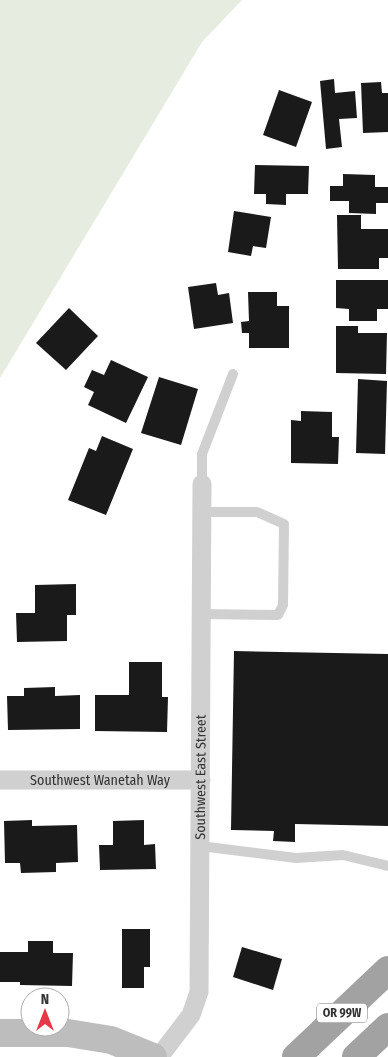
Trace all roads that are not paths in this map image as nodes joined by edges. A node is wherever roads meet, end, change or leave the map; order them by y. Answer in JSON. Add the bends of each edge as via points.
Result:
{"nodes":[{"id":1,"x":233,"y":374,"type":"dead end"},
{"id":2,"x":202,"y":484,"type":"joint"},
{"id":3,"x":202,"y":512,"type":"junction"},
{"id":4,"x":202,"y":614,"type":"junction"},
{"id":5,"x":0,"y":780,"type":"edge"},
{"id":6,"x":201,"y":780,"type":"junction"},
{"id":7,"x":200,"y":846,"type":"junction"},
{"id":8,"x":388,"y":866,"type":"edge"},
{"id":9,"x":388,"y":970,"type":"edge"},
{"id":10,"x":388,"y":1027,"type":"edge"},
{"id":11,"x":0,"y":1033,"type":"edge"},
{"id":12,"x":154,"y":1057,"type":"edge"},
{"id":13,"x":159,"y":1057,"type":"edge"},
{"id":14,"x":296,"y":1057,"type":"edge"},
{"id":15,"x":356,"y":1057,"type":"edge"}],
"edges":[{"from":1,"to":2,"type":"lane","via":[[202,454]]},
{"from":2,"to":3,"type":"street","name":"Southwest East Street"},
{"from":3,"to":4,"type":"street","name":"Southwest East Street"},
{"from":3,"to":4,"type":"lane","via":[[256,512],[284,524],[283,605],[278,615]]},
{"from":4,"to":6,"type":"street","name":"Southwest East Street"},
{"from":5,"to":6,"type":"street","name":"Southwest Wanetah Way"},
{"from":6,"to":7,"type":"street","name":"Southwest East Street"},
{"from":7,"to":8,"type":"lane","via":[[296,858],[343,855]]},
{"from":7,"to":13,"type":"street","name":"Southwest East Street","via":[[199,992],[191,1015]]},
{"from":9,"to":14,"type":"highway","number":"OR 99W"},
{"from":10,"to":15,"type":"highway","number":"OR 99W"},
{"from":11,"to":12,"type":"main road","via":[[68,1034]]}]}
